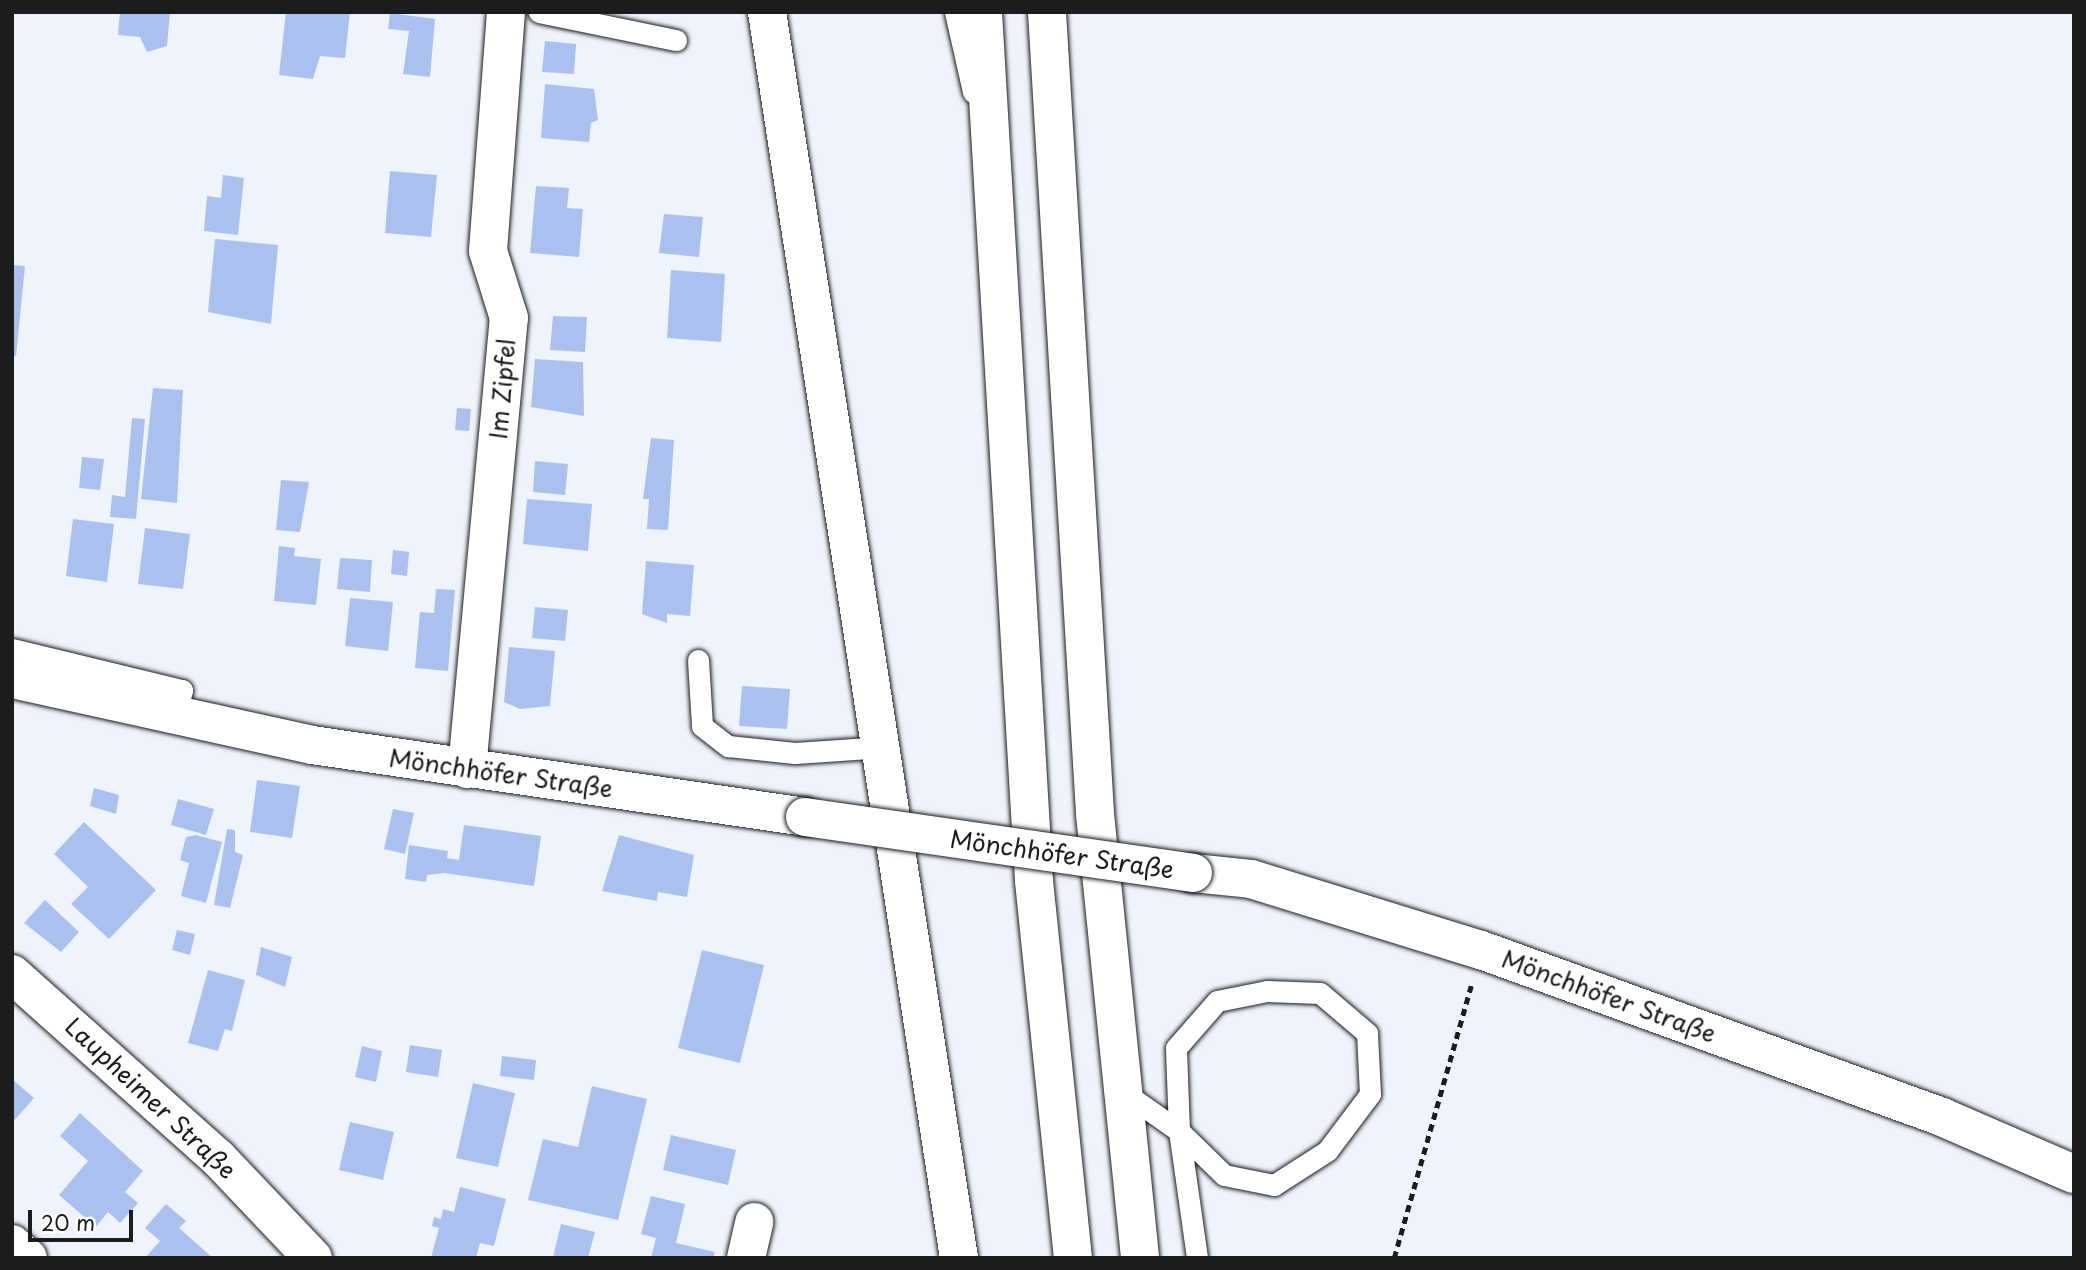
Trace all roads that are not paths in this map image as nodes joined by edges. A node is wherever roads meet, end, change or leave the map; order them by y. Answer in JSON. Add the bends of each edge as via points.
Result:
{"nodes":[{"id":1,"x":506,"y":12,"type":"edge"},
{"id":2,"x":539,"y":12,"type":"edge"},
{"id":3,"x":767,"y":12,"type":"edge"},
{"id":4,"x":955,"y":12,"type":"edge"},
{"id":5,"x":983,"y":12,"type":"edge"},
{"id":6,"x":1047,"y":12,"type":"edge"},
{"id":7,"x":676,"y":40,"type":"dead end"},
{"id":8,"x":988,"y":160,"type":"junction"},
{"id":9,"x":12,"y":649,"type":"edge"},
{"id":10,"x":698,"y":660,"type":"dead end"},
{"id":11,"x":12,"y":679,"type":"edge"},
{"id":12,"x":175,"y":718,"type":"junction"},
{"id":13,"x":884,"y":747,"type":"junction"},
{"id":14,"x":467,"y":768,"type":"junction"},
{"id":15,"x":12,"y":974,"type":"edge"},
{"id":16,"x":1120,"y":1090,"type":"junction"},
{"id":17,"x":1179,"y":1131,"type":"junction"},
{"id":18,"x":2074,"y":1174,"type":"edge"},
{"id":19,"x":12,"y":1244,"type":"edge"},
{"id":20,"x":28,"y":1258,"type":"edge"},
{"id":21,"x":313,"y":1258,"type":"edge"},
{"id":22,"x":959,"y":1258,"type":"edge"},
{"id":23,"x":1073,"y":1258,"type":"edge"},
{"id":24,"x":1140,"y":1258,"type":"edge"},
{"id":25,"x":1197,"y":1258,"type":"edge"}],
"edges":[{"from":1,"to":14,"type":"main road","name":"Im Zipfel","via":[[488,251],[509,318]]},
{"from":2,"to":7,"type":"lane"},
{"from":3,"to":13,"type":"main road"},
{"from":4,"to":8,"type":"lane"},
{"from":5,"to":8,"type":"main road"},
{"from":6,"to":16,"type":"main road","via":[[1095,814]]},
{"from":8,"to":23,"type":"main road","via":[[1034,881]]},
{"from":9,"to":12,"type":"lane","via":[[182,690]]},
{"from":10,"to":13,"type":"lane","via":[[702,726],[727,746],[795,753]]},
{"from":11,"to":12,"type":"main road","name":"Mönchhöfer Straße"},
{"from":12,"to":14,"type":"main road","name":"Mönchhöfer Straße"},
{"from":13,"to":22,"type":"main road"},
{"from":14,"to":18,"type":"main road","name":"Mönchhöfer Straße","bridge":true,"via":[[1285,888],[1481,950],[1942,1117]]},
{"from":15,"to":21,"type":"main road","name":"Laupheimer Straße","via":[[199,1140]]},
{"from":16,"to":17,"type":"lane"},
{"from":16,"to":24,"type":"main road"},
{"from":17,"to":17,"type":"lane","via":[[1176,1048],[1217,1001],[1267,991],[1320,993],[1367,1033],[1370,1094],[1327,1151],[1274,1185],[1224,1175]]},
{"from":17,"to":25,"type":"lane"},
{"from":19,"to":20,"type":"main road"}]}
